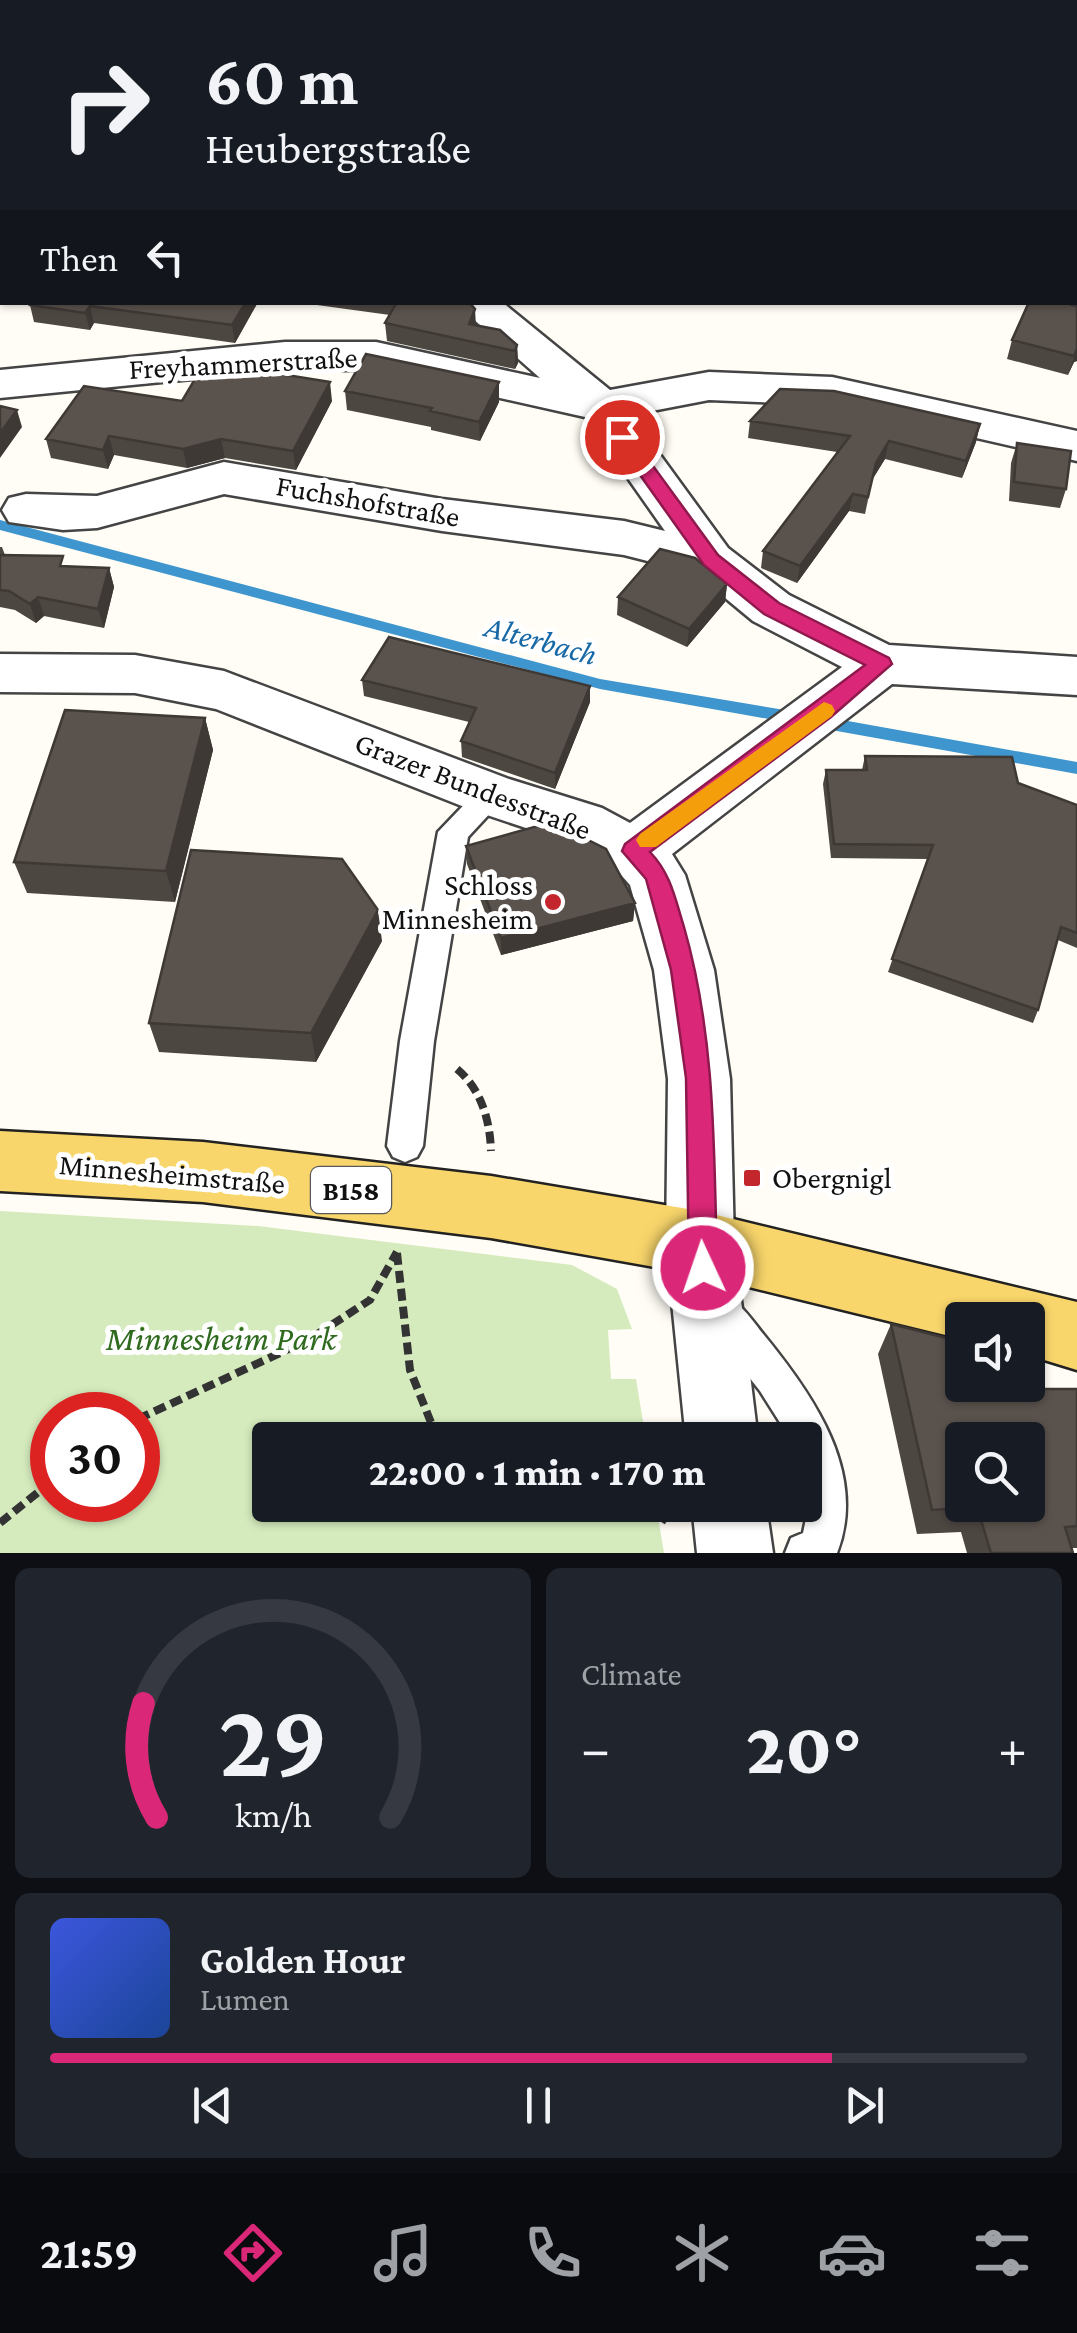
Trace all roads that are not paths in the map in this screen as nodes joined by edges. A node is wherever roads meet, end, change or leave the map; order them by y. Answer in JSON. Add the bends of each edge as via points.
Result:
{"nodes":[{"id":1,"x":479,"y":305,"type":"edge"},
{"id":2,"x":0,"y":384,"type":"edge"},
{"id":3,"x":600,"y":406,"type":"junction"},
{"id":4,"x":1077,"y":446,"type":"edge"},
{"id":5,"x":26,"y":510,"type":"dead end"},
{"id":6,"x":711,"y":560,"type":"junction"},
{"id":7,"x":881,"y":664,"type":"junction"},
{"id":8,"x":0,"y":672,"type":"edge"},
{"id":9,"x":1077,"y":676,"type":"edge"},
{"id":10,"x":492,"y":795,"type":"junction"},
{"id":11,"x":634,"y":851,"type":"junction"},
{"id":12,"x":405,"y":1146,"type":"dead end"},
{"id":13,"x":0,"y":1161,"type":"edge"},
{"id":14,"x":703,"y":1268,"type":"junction"},
{"id":15,"x":945,"y":1307,"type":"edge"},
{"id":16,"x":1045,"y":1326,"type":"edge"},
{"id":17,"x":1077,"y":1336,"type":"edge"},
{"id":18,"x":720,"y":1422,"type":"edge"},
{"id":19,"x":732,"y":1522,"type":"edge"},
{"id":20,"x":735,"y":1553,"type":"edge"},
{"id":21,"x":806,"y":1553,"type":"edge"}],
"edges":[{"from":1,"to":3,"type":"street"},
{"from":2,"to":3,"type":"street","name":"Freyhammerstraße","via":[[284,356],[376,356]]},
{"from":3,"to":4,"type":"street","via":[[709,386],[832,391]]},
{"from":3,"to":6,"type":"street"},
{"from":5,"to":6,"type":"street","name":"Fuchshofstraße","via":[[97,512],[224,478],[624,538]]},
{"from":6,"to":7,"type":"street","via":[[772,608]]},
{"from":7,"to":9,"type":"street"},
{"from":7,"to":11,"type":"street"},
{"from":8,"to":10,"type":"street","name":"Grazer Bundesstraße","via":[[136,674],[224,691]]},
{"from":10,"to":11,"type":"street","name":"Grazer Bundesstraße","via":[[582,824]]},
{"from":10,"to":12,"type":"lane","via":[[452,832]]},
{"from":11,"to":14,"type":"street","name":"Grazer Bundesstraße","via":[[656,875],[684,970],[699,1078]]},
{"from":13,"to":14,"type":"main road","name":"Minnesheimstraße","number":"B158","via":[[203,1172],[490,1207]]},
{"from":14,"to":15,"type":"main road","number":"B158"},
{"from":14,"to":18,"type":"street","name":"Grazer Bundesstraße"},
{"from":14,"to":21,"type":"lane","via":[[792,1401],[822,1470],[828,1510],[819,1547]]},
{"from":16,"to":17,"type":"main road","number":"B158"},
{"from":19,"to":20,"type":"street"}]}
